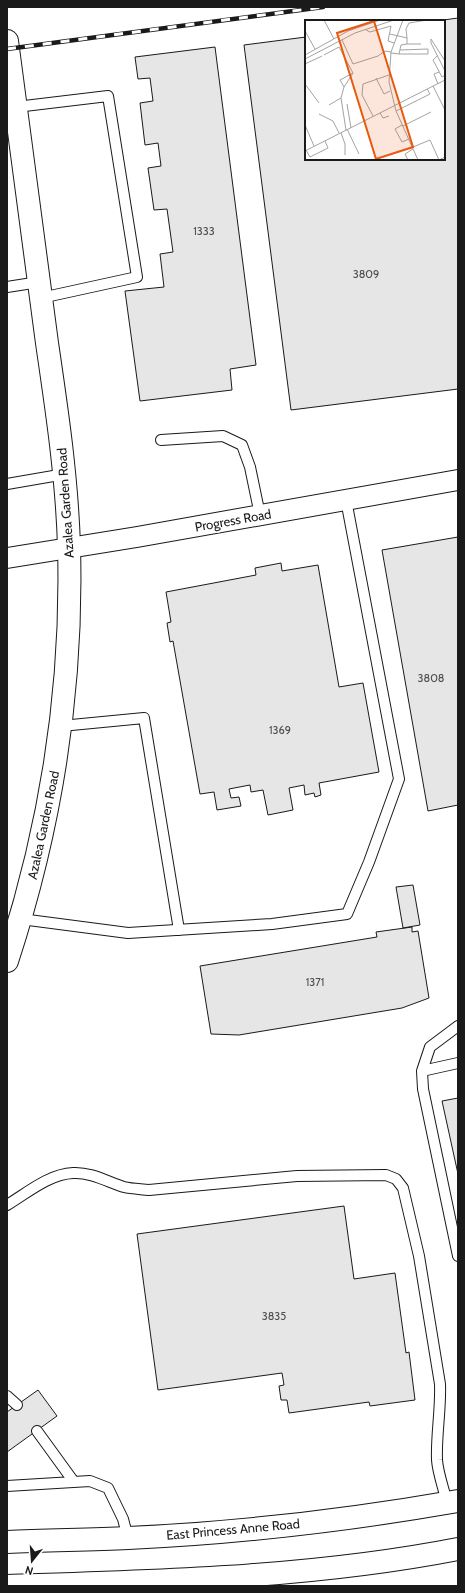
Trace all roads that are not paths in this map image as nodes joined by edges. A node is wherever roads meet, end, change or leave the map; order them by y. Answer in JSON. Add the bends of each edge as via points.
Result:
{"nodes":[{"id":1,"x":7,"y":41,"type":"edge"},
{"id":2,"x":16,"y":107,"type":"junction"},
{"id":3,"x":7,"y":287,"type":"edge"},
{"id":4,"x":40,"y":290,"type":"junction"},
{"id":5,"x":161,"y":440,"type":"dead end"},
{"id":6,"x":65,"y":474,"type":"junction"},
{"id":7,"x":458,"y":480,"type":"edge"},
{"id":8,"x":7,"y":484,"type":"edge"},
{"id":9,"x":346,"y":500,"type":"junction"},
{"id":10,"x":260,"y":515,"type":"junction"},
{"id":11,"x":69,"y":548,"type":"junction"},
{"id":12,"x":7,"y":558,"type":"edge"},
{"id":13,"x":61,"y":726,"type":"junction"},
{"id":14,"x":21,"y":919,"type":"junction"},
{"id":15,"x":179,"y":930,"type":"junction"},
{"id":16,"x":7,"y":961,"type":"edge"},
{"id":17,"x":458,"y":1026,"type":"edge"},
{"id":18,"x":458,"y":1063,"type":"edge"},
{"id":19,"x":422,"y":1071,"type":"junction"},
{"id":20,"x":7,"y":1205,"type":"edge"},
{"id":21,"x":458,"y":1256,"type":"edge"},
{"id":22,"x":7,"y":1396,"type":"edge"},
{"id":23,"x":17,"y":1405,"type":"dead end"},
{"id":24,"x":37,"y":1431,"type":"dead end"},
{"id":25,"x":74,"y":1482,"type":"junction"},
{"id":26,"x":7,"y":1486,"type":"edge"},
{"id":27,"x":452,"y":1502,"type":"edge"},
{"id":28,"x":128,"y":1538,"type":"junction"},
{"id":29,"x":7,"y":1542,"type":"edge"},
{"id":30,"x":458,"y":1548,"type":"edge"},
{"id":31,"x":280,"y":1580,"type":"edge"},
{"id":32,"x":7,"y":1586,"type":"edge"}],
"edges":[{"from":1,"to":2,"type":"main road","name":"Azalea Garden Road"},
{"from":2,"to":4,"type":"main road","name":"Azalea Garden Road"},
{"from":2,"to":4,"type":"lane","via":[[108,96],[137,277]]},
{"from":3,"to":4,"type":"lane"},
{"from":4,"to":6,"type":"main road","name":"Azalea Garden Road"},
{"from":5,"to":10,"type":"lane","via":[[223,436],[242,445],[250,467]]},
{"from":6,"to":8,"type":"lane"},
{"from":6,"to":11,"type":"main road","name":"Azalea Garden Road"},
{"from":7,"to":9,"type":"street","name":"Progress Road"},
{"from":9,"to":10,"type":"street","name":"Progress Road"},
{"from":9,"to":15,"type":"lane","via":[[400,779],[369,862],[347,914],[272,924]]},
{"from":10,"to":11,"type":"street","name":"Progress Road"},
{"from":11,"to":12,"type":"street","name":"Progress Road"},
{"from":11,"to":13,"type":"main road","name":"Azalea Garden Road","via":[[68,642]]},
{"from":13,"to":14,"type":"main road","name":"Azalea Garden Road","via":[[41,841]]},
{"from":13,"to":15,"type":"lane","via":[[144,718]]},
{"from":14,"to":15,"type":"lane","via":[[128,933]]},
{"from":14,"to":16,"type":"main road","name":"Azalea Garden Road"},
{"from":17,"to":19,"type":"lane","via":[[430,1047]]},
{"from":18,"to":19,"type":"lane"},
{"from":19,"to":21,"type":"lane"},
{"from":20,"to":27,"type":"lane","via":[[43,1182],[56,1176],[74,1173],[88,1174],[125,1187],[149,1190],[298,1176],[386,1175],[396,1179],[403,1188],[419,1256],[440,1384],[437,1461]]},
{"from":22,"to":23,"type":"lane"},
{"from":24,"to":25,"type":"lane"},
{"from":25,"to":26,"type":"lane"},
{"from":25,"to":28,"type":"lane","via":[[90,1481],[108,1488],[123,1519]]},
{"from":27,"to":28,"type":"main road","name":"East Princess Anne Road","via":[[268,1527]]},
{"from":28,"to":29,"type":"main road","name":"East Princess Anne Road"},
{"from":30,"to":31,"type":"main road"},
{"from":31,"to":32,"type":"main road"}]}
